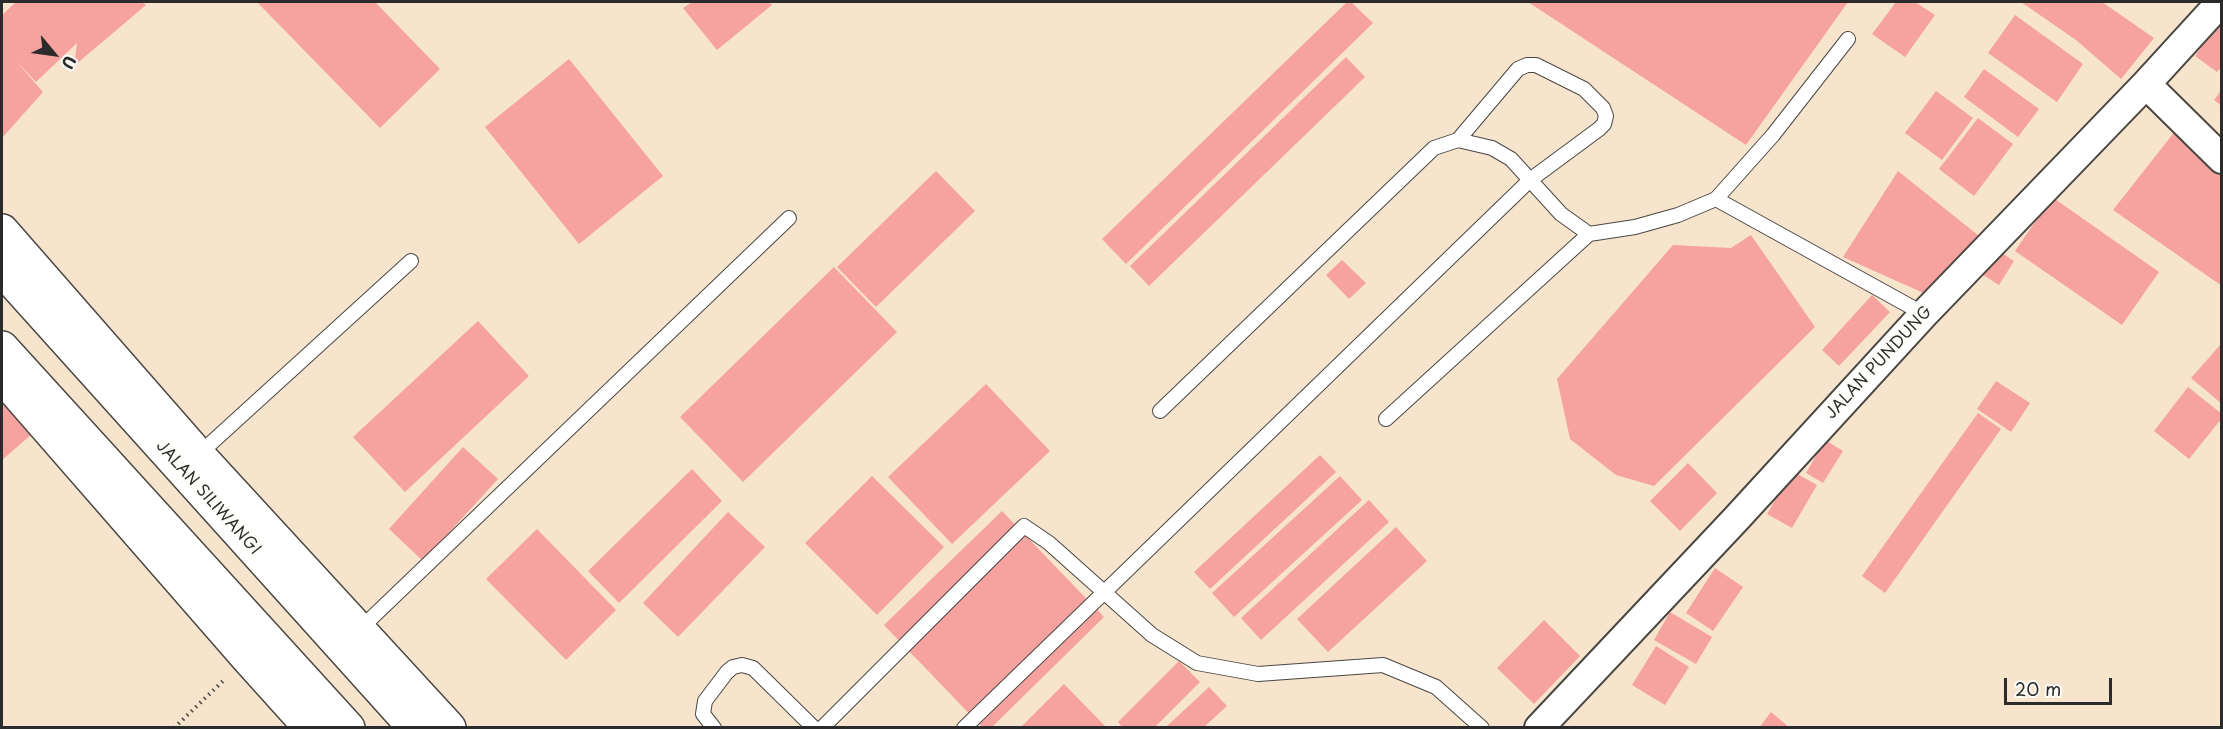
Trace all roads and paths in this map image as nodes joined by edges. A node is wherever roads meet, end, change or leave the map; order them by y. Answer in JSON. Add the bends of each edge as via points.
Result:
{"nodes":[{"id":1,"x":2221,"y":2,"type":"edge"},
{"id":2,"x":1848,"y":39,"type":"dead end"},
{"id":3,"x":2145,"y":84,"type":"junction"},
{"id":4,"x":1458,"y":140,"type":"junction"},
{"id":5,"x":2222,"y":159,"type":"edge"},
{"id":6,"x":1530,"y":180,"type":"junction"},
{"id":7,"x":1716,"y":199,"type":"junction"},
{"id":8,"x":789,"y":218,"type":"dead end"},
{"id":9,"x":2,"y":231,"type":"edge"},
{"id":10,"x":1588,"y":234,"type":"junction"},
{"id":11,"x":411,"y":261,"type":"dead end"},
{"id":12,"x":2,"y":269,"type":"edge"},
{"id":13,"x":1924,"y":314,"type":"junction"},
{"id":14,"x":2,"y":348,"type":"edge"},
{"id":15,"x":2,"y":376,"type":"edge"},
{"id":16,"x":1160,"y":411,"type":"dead end"},
{"id":17,"x":1386,"y":419,"type":"dead end"},
{"id":18,"x":198,"y":455,"type":"junction"},
{"id":19,"x":1105,"y":592,"type":"junction"},
{"id":20,"x":359,"y":630,"type":"junction"},
{"id":21,"x":247,"y":657,"type":"junction"},
{"id":22,"x":174,"y":728,"type":"edge"},
{"id":23,"x":311,"y":728,"type":"edge"},
{"id":24,"x":348,"y":728,"type":"edge"},
{"id":25,"x":415,"y":728,"type":"edge"},
{"id":26,"x":449,"y":728,"type":"edge"},
{"id":27,"x":714,"y":728,"type":"edge"},
{"id":28,"x":814,"y":728,"type":"edge"},
{"id":29,"x":822,"y":728,"type":"edge"},
{"id":30,"x":964,"y":728,"type":"edge"},
{"id":31,"x":1482,"y":728,"type":"edge"},
{"id":32,"x":1539,"y":728,"type":"edge"}],
"edges":[{"from":1,"to":3,"type":"street","name":"JALAN PUNDUNG"},
{"from":2,"to":7,"type":"lane","via":[[1773,135]]},
{"from":3,"to":5,"type":"street"},
{"from":3,"to":13,"type":"street","name":"JALAN PUNDUNG"},
{"from":4,"to":6,"type":"lane","via":[[1492,148],[1511,159]]},
{"from":4,"to":6,"type":"lane","via":[[1518,69],[1527,65],[1536,65],[1584,89],[1603,108],[1604,124]]},
{"from":4,"to":16,"type":"lane","via":[[1434,148]]},
{"from":6,"to":10,"type":"lane","via":[[1561,214]]},
{"from":6,"to":19,"type":"lane"},
{"from":7,"to":10,"type":"lane","via":[[1635,227]]},
{"from":7,"to":13,"type":"lane"},
{"from":8,"to":20,"type":"lane"},
{"from":9,"to":18,"type":"main road"},
{"from":10,"to":17,"type":"lane"},
{"from":11,"to":18,"type":"lane"},
{"from":12,"to":25,"type":"main road","name":"JALAN SILIWANGI"},
{"from":13,"to":32,"type":"street","name":"JALAN PUNDUNG"},
{"from":14,"to":24,"type":"main road"},
{"from":15,"to":21,"type":"main road"},
{"from":18,"to":20,"type":"main road"},
{"from":19,"to":29,"type":"lane","via":[[1024,526]]},
{"from":19,"to":30,"type":"lane"},
{"from":19,"to":31,"type":"lane","via":[[1152,635],[1197,663],[1258,674],[1383,665],[1436,687]]},
{"from":20,"to":26,"type":"main road"},
{"from":21,"to":22,"type":"path"},
{"from":21,"to":23,"type":"main road"},
{"from":27,"to":28,"type":"lane","via":[[704,714],[705,701],[727,672],[742,665],[753,668]]}]}
